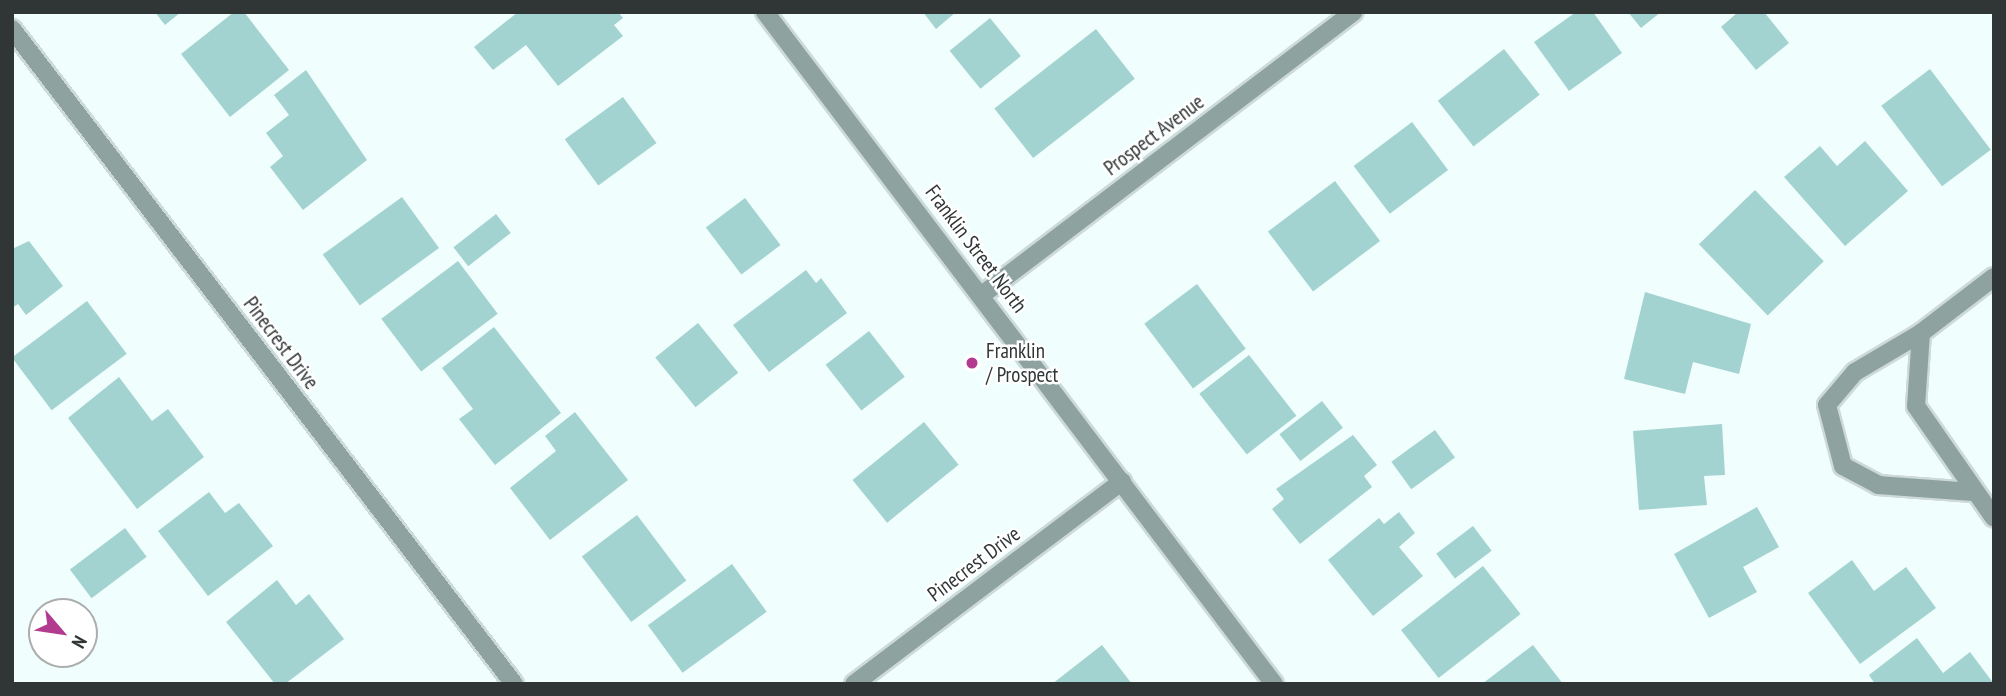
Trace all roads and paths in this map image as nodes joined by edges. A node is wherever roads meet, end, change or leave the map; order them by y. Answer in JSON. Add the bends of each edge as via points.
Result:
{"nodes":[{"id":1,"x":765,"y":12,"type":"edge"},
{"id":2,"x":1353,"y":12,"type":"edge"},
{"id":3,"x":12,"y":29,"type":"edge"},
{"id":4,"x":1994,"y":276,"type":"edge"},
{"id":5,"x":982,"y":295,"type":"junction"},
{"id":6,"x":1921,"y":333,"type":"junction"},
{"id":7,"x":1122,"y":481,"type":"junction"},
{"id":8,"x":1973,"y":492,"type":"junction"},
{"id":9,"x":1994,"y":519,"type":"edge"},
{"id":10,"x":514,"y":684,"type":"edge"},
{"id":11,"x":854,"y":684,"type":"edge"},
{"id":12,"x":1274,"y":684,"type":"edge"}],
"edges":[{"from":1,"to":5,"type":"street","name":"Franklin Street North"},
{"from":2,"to":5,"type":"street","name":"Prospect Avenue"},
{"from":3,"to":10,"type":"street","name":"Pinecrest Drive"},
{"from":4,"to":6,"type":"street"},
{"from":5,"to":7,"type":"street","name":"Franklin Street North"},
{"from":6,"to":8,"type":"street","via":[[1916,406]]},
{"from":6,"to":8,"type":"street","via":[[1855,372],[1828,405],[1843,466],[1878,485]]},
{"from":7,"to":11,"type":"street","name":"Pinecrest Drive"},
{"from":7,"to":12,"type":"street","name":"Franklin Street North"},
{"from":8,"to":9,"type":"street"}]}
